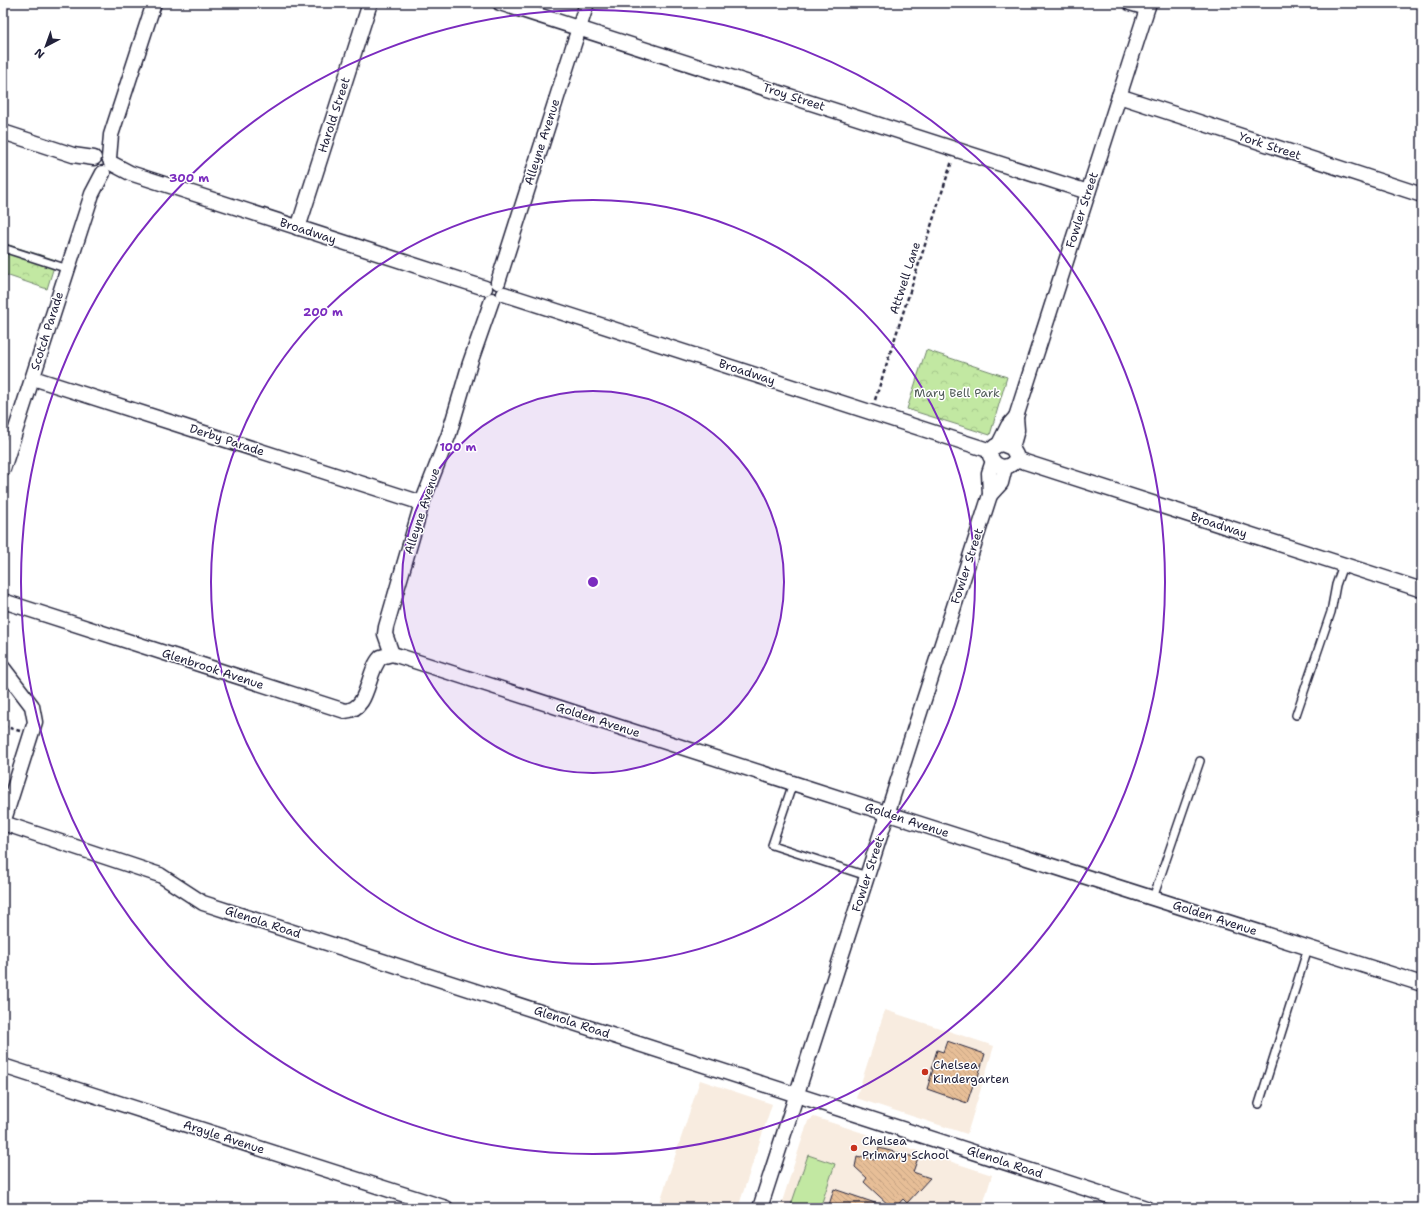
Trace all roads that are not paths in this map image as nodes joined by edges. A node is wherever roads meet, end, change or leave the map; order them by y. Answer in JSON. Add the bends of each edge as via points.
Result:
{"nodes":[{"id":1,"x":154,"y":3,"type":"edge"},
{"id":2,"x":370,"y":3,"type":"edge"},
{"id":3,"x":500,"y":3,"type":"edge"},
{"id":4,"x":588,"y":3,"type":"edge"},
{"id":5,"x":1130,"y":3,"type":"edge"},
{"id":6,"x":1148,"y":6,"type":"edge"},
{"id":7,"x":579,"y":28,"type":"junction"},
{"id":8,"x":1119,"y":96,"type":"junction"},
{"id":9,"x":3,"y":132,"type":"edge"},
{"id":10,"x":102,"y":164,"type":"junction"},
{"id":11,"x":1088,"y":192,"type":"junction"},
{"id":12,"x":1422,"y":195,"type":"edge"},
{"id":13,"x":298,"y":228,"type":"junction"},
{"id":14,"x":3,"y":248,"type":"edge"},
{"id":15,"x":68,"y":269,"type":"junction"},
{"id":16,"x":494,"y":291,"type":"junction"},
{"id":17,"x":32,"y":378,"type":"junction"},
{"id":18,"x":1003,"y":455,"type":"junction"},
{"id":19,"x":3,"y":469,"type":"edge"},
{"id":20,"x":422,"y":503,"type":"junction"},
{"id":21,"x":1343,"y":565,"type":"junction"},
{"id":22,"x":1422,"y":590,"type":"edge"},
{"id":23,"x":3,"y":602,"type":"edge"},
{"id":24,"x":392,"y":654,"type":"junction"},
{"id":25,"x":3,"y":668,"type":"edge"},
{"id":26,"x":1296,"y":715,"type":"dead end"},
{"id":27,"x":1200,"y":762,"type":"dead end"},
{"id":28,"x":793,"y":783,"type":"junction"},
{"id":29,"x":887,"y":814,"type":"junction"},
{"id":30,"x":3,"y":820,"type":"edge"},
{"id":31,"x":867,"y":876,"type":"junction"},
{"id":32,"x":1153,"y":898,"type":"junction"},
{"id":33,"x":1308,"y":948,"type":"junction"},
{"id":34,"x":1422,"y":984,"type":"edge"},
{"id":35,"x":3,"y":1066,"type":"edge"},
{"id":36,"x":796,"y":1095,"type":"junction"},
{"id":37,"x":1259,"y":1104,"type":"dead end"},
{"id":38,"x":446,"y":1208,"type":"edge"},
{"id":39,"x":760,"y":1208,"type":"edge"},
{"id":40,"x":1146,"y":1208,"type":"edge"}],
"edges":[{"from":1,"to":10,"type":"street","name":"Scotch Parade"},
{"from":2,"to":13,"type":"street","name":"Harold Street"},
{"from":3,"to":7,"type":"street","name":"Troy Street"},
{"from":4,"to":7,"type":"street","name":"Alleyne Avenue"},
{"from":5,"to":6,"type":"street"},
{"from":6,"to":8,"type":"street","name":"Fowler Street"},
{"from":7,"to":11,"type":"street","name":"Troy Street"},
{"from":7,"to":16,"type":"street","name":"Alleyne Avenue"},
{"from":8,"to":11,"type":"street","name":"Fowler Street"},
{"from":8,"to":12,"type":"street","name":"York Street"},
{"from":9,"to":10,"type":"street","name":"Broadway"},
{"from":10,"to":13,"type":"street","name":"Broadway"},
{"from":10,"to":15,"type":"street","name":"Scotch Parade"},
{"from":11,"to":18,"type":"street","name":"Fowler Street","via":[[1016,417],[1017,430]]},
{"from":13,"to":16,"type":"street","name":"Broadway"},
{"from":14,"to":15,"type":"lane"},
{"from":15,"to":17,"type":"street","name":"Scotch Parade"},
{"from":16,"to":18,"type":"street","name":"Broadway"},
{"from":16,"to":20,"type":"street","name":"Alleyne Avenue","via":[[449,434]]},
{"from":17,"to":19,"type":"street","name":"Scotch Parade"},
{"from":17,"to":20,"type":"street","name":"Derby Parade"},
{"from":18,"to":21,"type":"street","name":"Broadway"},
{"from":18,"to":29,"type":"street","name":"Fowler Street","via":[[1001,483],[990,495]]},
{"from":20,"to":24,"type":"street","name":"Alleyne Avenue","via":[[386,627],[385,634]]},
{"from":21,"to":22,"type":"street","name":"Broadway"},
{"from":21,"to":26,"type":"lane","via":[[1331,612]]},
{"from":23,"to":24,"type":"street","name":"Glenbrook Avenue","via":[[345,711],[354,710],[360,705],[374,665],[381,656]]},
{"from":24,"to":28,"type":"street","name":"Golden Avenue"},
{"from":25,"to":30,"type":"street","via":[[32,706],[35,722]]},
{"from":27,"to":32,"type":"lane"},
{"from":28,"to":29,"type":"street","name":"Golden Avenue"},
{"from":28,"to":31,"type":"lane","via":[[772,845]]},
{"from":29,"to":31,"type":"street","name":"Fowler Street"},
{"from":29,"to":32,"type":"street","name":"Golden Avenue"},
{"from":30,"to":36,"type":"street","name":"Glenola Road","via":[[160,875],[203,903]]},
{"from":31,"to":36,"type":"street","name":"Fowler Street"},
{"from":32,"to":33,"type":"street","name":"Golden Avenue"},
{"from":33,"to":34,"type":"street","name":"Golden Avenue"},
{"from":33,"to":37,"type":"lane"},
{"from":35,"to":38,"type":"street","name":"Argyle Avenue"},
{"from":36,"to":39,"type":"street","name":"Fowler Street"},
{"from":36,"to":40,"type":"street","name":"Glenola Road"}]}
